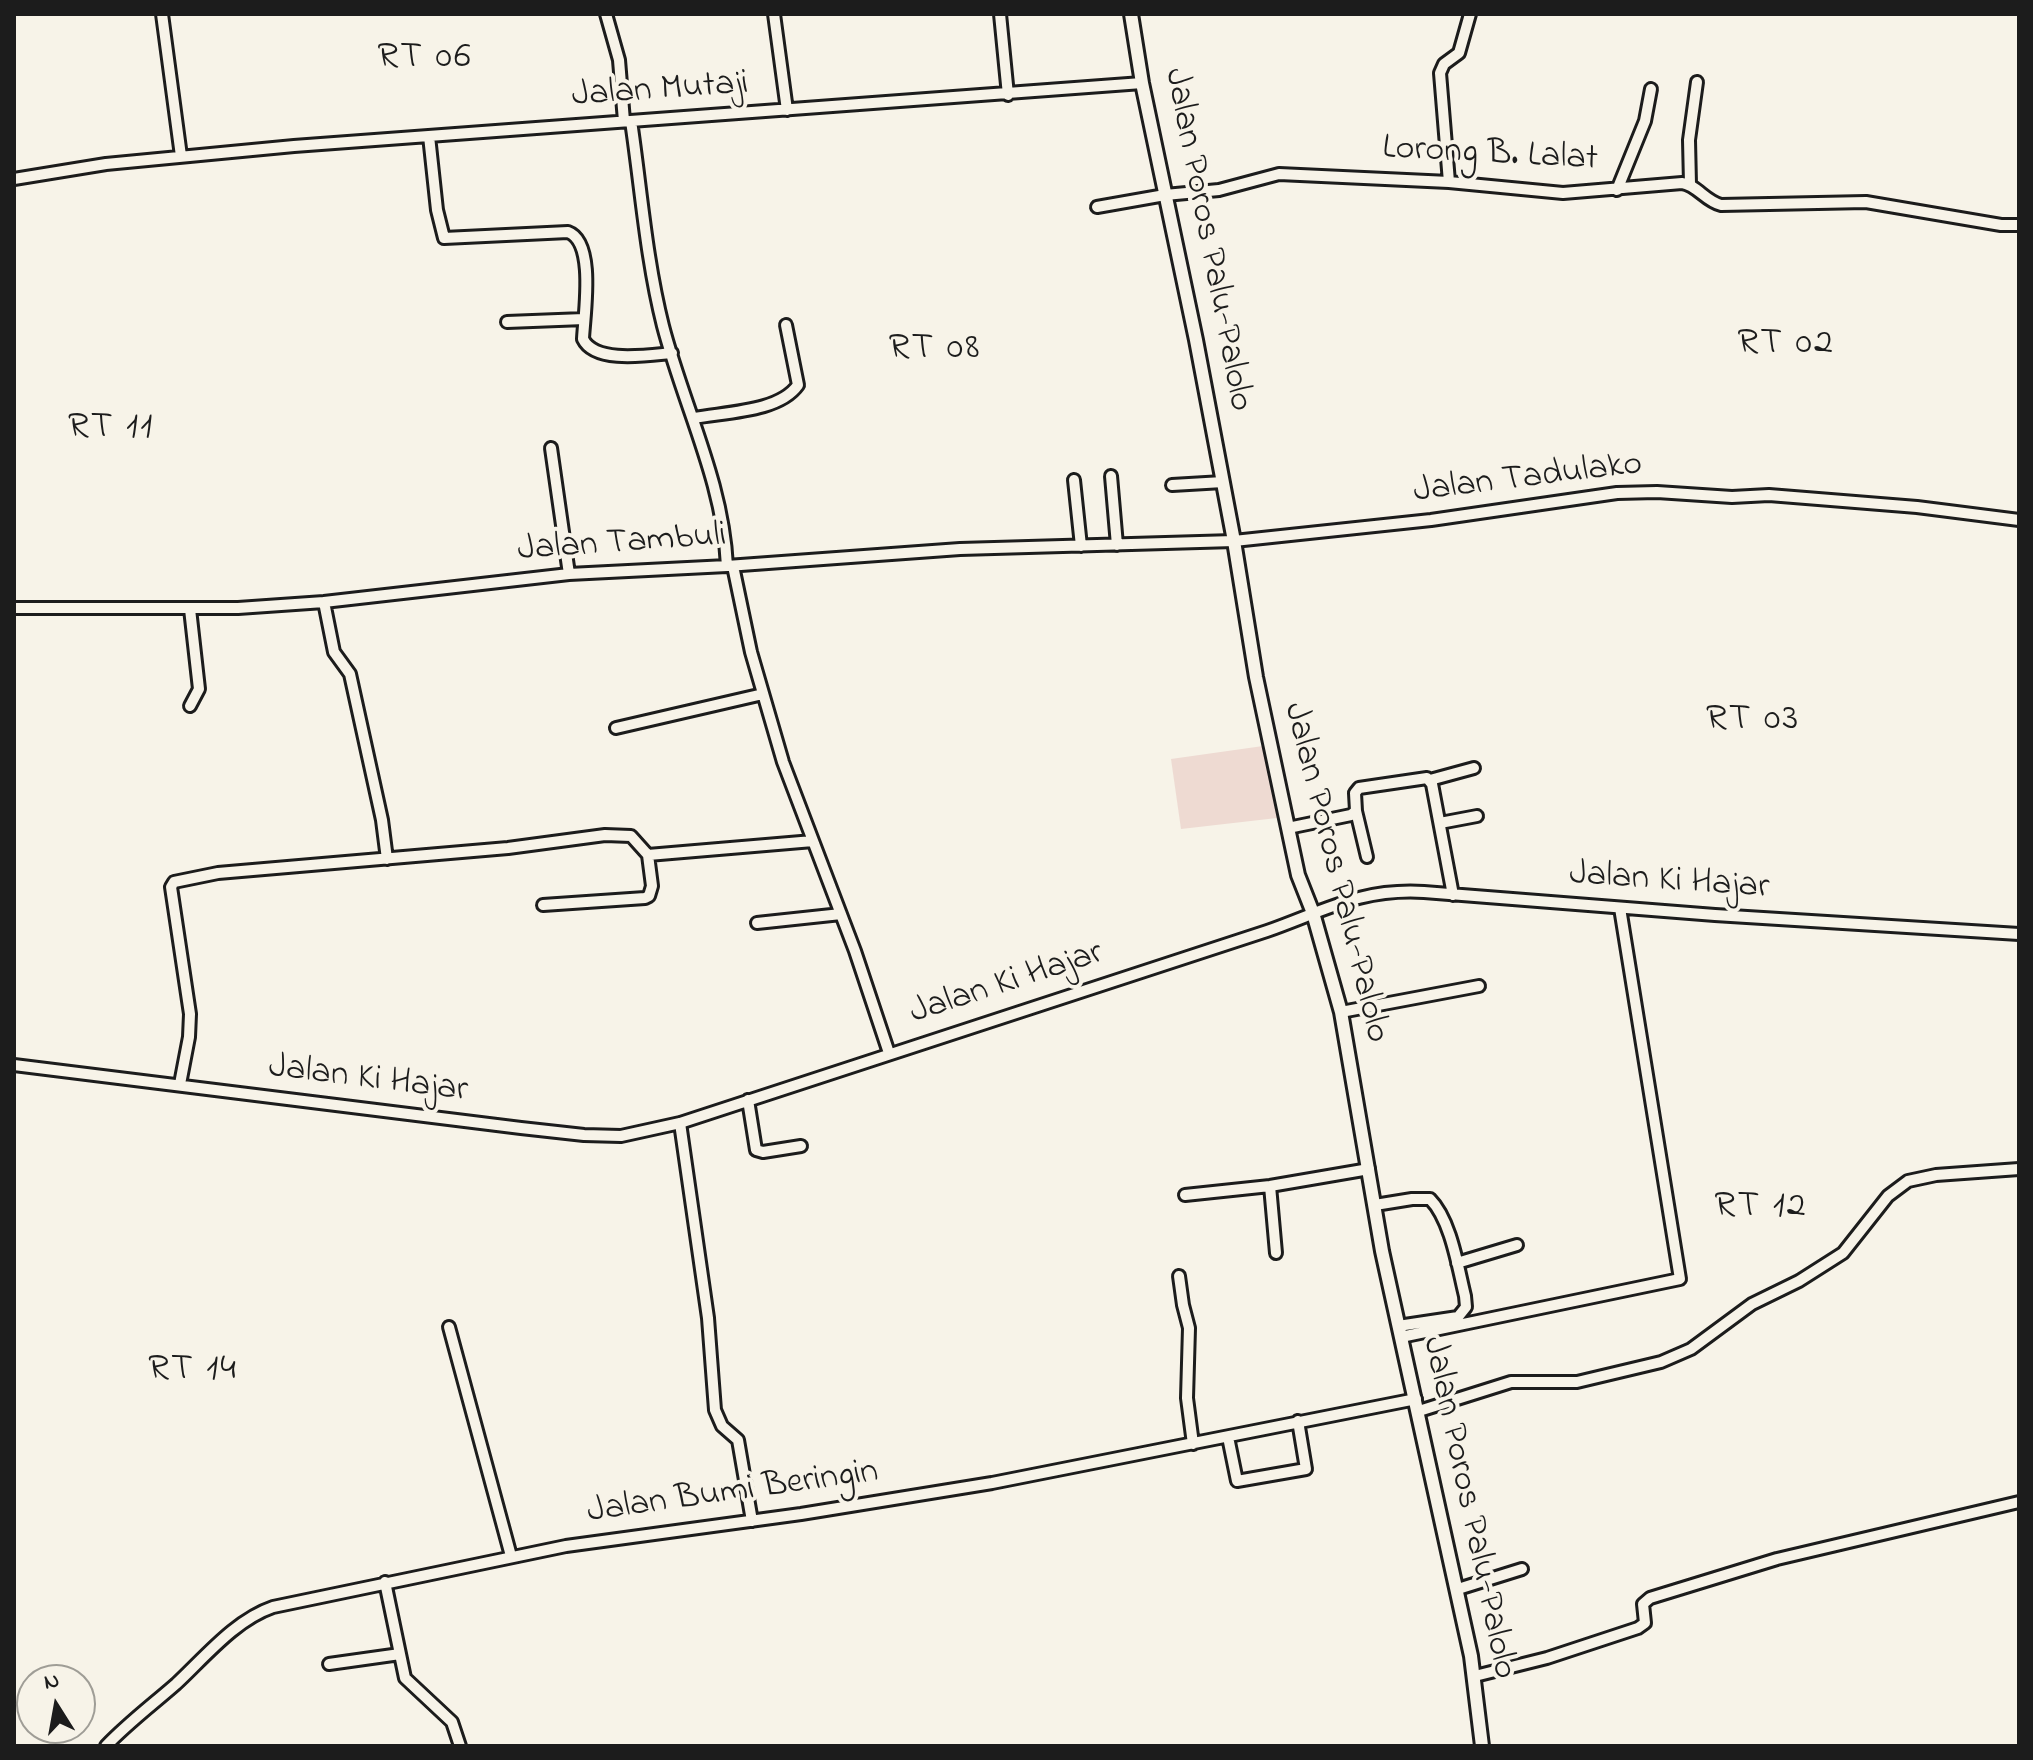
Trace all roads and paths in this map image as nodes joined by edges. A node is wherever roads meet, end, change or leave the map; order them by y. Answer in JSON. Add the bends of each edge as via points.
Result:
{"nodes":[{"id":1,"x":162,"y":14,"type":"edge"},
{"id":2,"x":606,"y":14,"type":"edge"},
{"id":3,"x":774,"y":14,"type":"edge"},
{"id":4,"x":1000,"y":14,"type":"edge"},
{"id":5,"x":1131,"y":14,"type":"edge"},
{"id":6,"x":1470,"y":14,"type":"edge"},
{"id":7,"x":1697,"y":82,"type":"dead end"},
{"id":8,"x":1142,"y":83,"type":"junction"},
{"id":9,"x":1651,"y":89,"type":"dead end"},
{"id":10,"x":1008,"y":95,"type":"junction"},
{"id":11,"x":787,"y":110,"type":"junction"},
{"id":12,"x":628,"y":121,"type":"junction"},
{"id":13,"x":429,"y":136,"type":"junction"},
{"id":14,"x":181,"y":156,"type":"junction"},
{"id":15,"x":14,"y":179,"type":"edge"},
{"id":16,"x":1449,"y":182,"type":"junction"},
{"id":17,"x":1690,"y":184,"type":"junction"},
{"id":18,"x":1617,"y":190,"type":"junction"},
{"id":19,"x":1165,"y":195,"type":"junction"},
{"id":20,"x":1097,"y":207,"type":"dead end"},
{"id":21,"x":2019,"y":225,"type":"edge"},
{"id":22,"x":584,"y":319,"type":"junction"},
{"id":23,"x":507,"y":322,"type":"dead end"},
{"id":24,"x":786,"y":325,"type":"dead end"},
{"id":25,"x":672,"y":353,"type":"junction"},
{"id":26,"x":694,"y":418,"type":"junction"},
{"id":27,"x":551,"y":448,"type":"dead end"},
{"id":28,"x":1111,"y":476,"type":"dead end"},
{"id":29,"x":1074,"y":480,"type":"dead end"},
{"id":30,"x":1223,"y":482,"type":"junction"},
{"id":31,"x":1172,"y":485,"type":"dead end"},
{"id":32,"x":2019,"y":520,"type":"edge"},
{"id":33,"x":1234,"y":541,"type":"junction"},
{"id":34,"x":1117,"y":545,"type":"junction"},
{"id":35,"x":1081,"y":546,"type":"junction"},
{"id":36,"x":730,"y":566,"type":"junction"},
{"id":37,"x":569,"y":574,"type":"junction"},
{"id":38,"x":324,"y":602,"type":"junction"},
{"id":39,"x":14,"y":608,"type":"edge"},
{"id":40,"x":190,"y":609,"type":"junction"},
{"id":41,"x":763,"y":694,"type":"junction"},
{"id":42,"x":190,"y":706,"type":"dead end"},
{"id":43,"x":616,"y":728,"type":"dead end"},
{"id":44,"x":1474,"y":768,"type":"dead end"},
{"id":45,"x":1430,"y":780,"type":"junction"},
{"id":46,"x":1356,"y":811,"type":"junction"},
{"id":47,"x":1477,"y":816,"type":"dead end"},
{"id":48,"x":1440,"y":823,"type":"junction"},
{"id":49,"x":1288,"y":828,"type":"junction"},
{"id":50,"x":813,"y":841,"type":"junction"},
{"id":51,"x":648,"y":855,"type":"junction"},
{"id":52,"x":1367,"y":857,"type":"dead end"},
{"id":53,"x":387,"y":859,"type":"junction"},
{"id":54,"x":1453,"y":895,"type":"junction"},
{"id":55,"x":543,"y":905,"type":"dead end"},
{"id":56,"x":1620,"y":908,"type":"junction"},
{"id":57,"x":1313,"y":913,"type":"junction"},
{"id":58,"x":841,"y":914,"type":"junction"},
{"id":59,"x":757,"y":923,"type":"dead end"},
{"id":60,"x":2019,"y":934,"type":"edge"},
{"id":61,"x":1479,"y":986,"type":"dead end"},
{"id":62,"x":1341,"y":1012,"type":"junction"},
{"id":63,"x":889,"y":1053,"type":"junction"},
{"id":64,"x":14,"y":1065,"type":"edge"},
{"id":65,"x":180,"y":1084,"type":"junction"},
{"id":66,"x":748,"y":1100,"type":"junction"},
{"id":67,"x":680,"y":1123,"type":"junction"},
{"id":68,"x":801,"y":1146,"type":"dead end"},
{"id":69,"x":1369,"y":1169,"type":"junction"},
{"id":70,"x":2019,"y":1169,"type":"edge"},
{"id":71,"x":1270,"y":1186,"type":"junction"},
{"id":72,"x":1185,"y":1195,"type":"dead end"},
{"id":73,"x":1375,"y":1205,"type":"junction"},
{"id":74,"x":1517,"y":1245,"type":"dead end"},
{"id":75,"x":1276,"y":1253,"type":"dead end"},
{"id":76,"x":1457,"y":1263,"type":"junction"},
{"id":77,"x":1179,"y":1276,"type":"dead end"},
{"id":78,"x":449,"y":1327,"type":"dead end"},
{"id":79,"x":1400,"y":1332,"type":"junction"},
{"id":80,"x":1418,"y":1405,"type":"junction"},
{"id":81,"x":1298,"y":1421,"type":"junction"},
{"id":82,"x":1228,"y":1437,"type":"junction"},
{"id":83,"x":1193,"y":1444,"type":"junction"},
{"id":84,"x":2019,"y":1502,"type":"edge"},
{"id":85,"x":752,"y":1521,"type":"junction"},
{"id":86,"x":511,"y":1556,"type":"junction"},
{"id":87,"x":1522,"y":1569,"type":"dead end"},
{"id":88,"x":385,"y":1582,"type":"junction"},
{"id":89,"x":1458,"y":1589,"type":"junction"},
{"id":90,"x":400,"y":1654,"type":"junction"},
{"id":91,"x":329,"y":1664,"type":"dead end"},
{"id":92,"x":1475,"y":1676,"type":"junction"},
{"id":93,"x":106,"y":1746,"type":"edge"},
{"id":94,"x":460,"y":1746,"type":"edge"},
{"id":95,"x":1482,"y":1746,"type":"edge"}],
"edges":[{"from":1,"to":14,"type":"street"},
{"from":2,"to":12,"type":"street"},
{"from":3,"to":11,"type":"street"},
{"from":4,"to":10,"type":"street"},
{"from":5,"to":8,"type":"main road","name":"Jalan Poros Palu-Palolo"},
{"from":6,"to":16,"type":"street","via":[[1459,53],[1440,73]]},
{"from":7,"to":17,"type":"street","via":[[1689,140]]},
{"from":8,"to":10,"type":"street","name":"Jalan Mutaji"},
{"from":8,"to":19,"type":"main road","name":"Jalan Poros Palu-Palolo"},
{"from":9,"to":18,"type":"street","via":[[1645,121]]},
{"from":10,"to":11,"type":"street","name":"Jalan Mutaji"},
{"from":11,"to":12,"type":"street","name":"Jalan Mutaji"},
{"from":12,"to":13,"type":"street","name":"Jalan Mutaji"},
{"from":12,"to":25,"type":"street","via":[[662,322]]},
{"from":13,"to":14,"type":"street","name":"Jalan Mutaji"},
{"from":13,"to":22,"type":"street","via":[[443,237],[574,234],[585,261]]},
{"from":14,"to":15,"type":"street","name":"Jalan Mutaji"},
{"from":16,"to":18,"type":"street","name":"Lorong B. Lalat","via":[[1563,193]]},
{"from":16,"to":19,"type":"street","name":"Lorong B. Lalat","via":[[1279,174],[1219,190]]},
{"from":17,"to":18,"type":"street","name":"Lorong B. Lalat"},
{"from":17,"to":21,"type":"street","via":[[1721,205],[1866,202]]},
{"from":19,"to":20,"type":"street","name":"Lorong B. Lalat"},
{"from":19,"to":30,"type":"main road","name":"Jalan Poros Palu-Palolo"},
{"from":22,"to":23,"type":"street"},
{"from":22,"to":25,"type":"street","via":[[583,339],[596,351],[630,357]]},
{"from":24,"to":26,"type":"street","via":[[798,385],[791,394],[761,406]]},
{"from":25,"to":26,"type":"street"},
{"from":26,"to":36,"type":"street"},
{"from":27,"to":37,"type":"street"},
{"from":28,"to":34,"type":"street"},
{"from":29,"to":35,"type":"street"},
{"from":30,"to":31,"type":"street"},
{"from":30,"to":33,"type":"main road","name":"Jalan Poros Palu-Palolo"},
{"from":32,"to":33,"type":"street","name":"Jalan Tadulako","via":[[1769,495],[1630,492]]},
{"from":33,"to":34,"type":"street","name":"Jalan Tambuli"},
{"from":33,"to":49,"type":"main road","name":"Jalan Poros Palu-Palolo"},
{"from":34,"to":35,"type":"street","name":"Jalan Tambuli"},
{"from":35,"to":36,"type":"street","name":"Jalan Tambuli"},
{"from":36,"to":37,"type":"street","name":"Jalan Tambuli"},
{"from":36,"to":41,"type":"street"},
{"from":37,"to":38,"type":"street","name":"Jalan Tambuli"},
{"from":38,"to":40,"type":"street","name":"Jalan Tambuli"},
{"from":38,"to":53,"type":"street","via":[[334,652],[350,674]]},
{"from":39,"to":40,"type":"street","name":"Jalan Tambuli"},
{"from":40,"to":42,"type":"street","via":[[199,689]]},
{"from":41,"to":43,"type":"street"},
{"from":41,"to":50,"type":"street"},
{"from":44,"to":45,"type":"street"},
{"from":45,"to":46,"type":"street","via":[[1357,789]]},
{"from":45,"to":48,"type":"street"},
{"from":46,"to":49,"type":"street"},
{"from":46,"to":52,"type":"street"},
{"from":47,"to":48,"type":"street"},
{"from":48,"to":54,"type":"street"},
{"from":49,"to":57,"type":"main road","name":"Jalan Poros Palu-Palolo"},
{"from":50,"to":51,"type":"street"},
{"from":50,"to":58,"type":"street"},
{"from":51,"to":53,"type":"street","via":[[635,838],[623,835]]},
{"from":51,"to":55,"type":"street","via":[[652,886],[645,898]]},
{"from":53,"to":65,"type":"street","via":[[218,873],[171,884],[190,1014]]},
{"from":54,"to":56,"type":"street","name":"Jalan Ki Hajar"},
{"from":54,"to":57,"type":"street","name":"Jalan Ki Hajar","via":[[1398,890],[1353,898]]},
{"from":56,"to":60,"type":"street","name":"Jalan Ki Hajar"},
{"from":56,"to":79,"type":"street","via":[[1680,1279]]},
{"from":57,"to":62,"type":"main road","name":"Jalan Poros Palu-Palolo"},
{"from":57,"to":63,"type":"street","name":"Jalan Ki Hajar"},
{"from":58,"to":59,"type":"street"},
{"from":58,"to":63,"type":"street"},
{"from":61,"to":62,"type":"street"},
{"from":62,"to":69,"type":"main road","name":"Jalan Poros Palu-Palolo"},
{"from":63,"to":66,"type":"street","name":"Jalan Ki Hajar"},
{"from":64,"to":65,"type":"street","name":"Jalan Ki Hajar"},
{"from":65,"to":67,"type":"street","name":"Jalan Ki Hajar","via":[[584,1135],[632,1135]]},
{"from":66,"to":67,"type":"street","name":"Jalan Ki Hajar"},
{"from":66,"to":68,"type":"street","via":[[756,1150]]},
{"from":67,"to":85,"type":"street","via":[[708,1318],[715,1410],[722,1426],[738,1440]]},
{"from":69,"to":71,"type":"street"},
{"from":69,"to":73,"type":"main road","name":"Jalan Poros Palu-Palolo"},
{"from":70,"to":80,"type":"street","name":"Jalan Bumi Beringin","via":[[1908,1181],[1888,1196],[1843,1253],[1752,1304],[1691,1349],[1661,1362],[1577,1382],[1511,1382]]},
{"from":71,"to":72,"type":"street"},
{"from":71,"to":75,"type":"street"},
{"from":73,"to":76,"type":"street","via":[[1430,1199]]},
{"from":73,"to":79,"type":"main road","name":"Jalan Poros Palu-Palolo"},
{"from":74,"to":76,"type":"street"},
{"from":76,"to":79,"type":"street","via":[[1466,1303],[1461,1316]]},
{"from":77,"to":83,"type":"street","via":[[1189,1328],[1187,1398]]},
{"from":78,"to":86,"type":"street"},
{"from":79,"to":80,"type":"main road","name":"Jalan Poros Palu-Palolo"},
{"from":80,"to":81,"type":"street","name":"Jalan Bumi Beringin"},
{"from":80,"to":89,"type":"main road","name":"Jalan Poros Palu-Palolo"},
{"from":81,"to":82,"type":"street","name":"Jalan Bumi Beringin"},
{"from":81,"to":82,"type":"street","via":[[1306,1469],[1237,1481]]},
{"from":82,"to":83,"type":"street","name":"Jalan Bumi Beringin"},
{"from":83,"to":85,"type":"street","name":"Jalan Bumi Beringin","via":[[933,1494]]},
{"from":84,"to":92,"type":"street","via":[[1777,1559],[1650,1598],[1643,1604],[1645,1623],[1638,1628]]},
{"from":85,"to":86,"type":"street","name":"Jalan Bumi Beringin"},
{"from":86,"to":88,"type":"street","name":"Jalan Bumi Beringin"},
{"from":87,"to":89,"type":"street"},
{"from":88,"to":90,"type":"street"},
{"from":88,"to":93,"type":"street","name":"Jalan Bumi Beringin","via":[[253,1615]]},
{"from":89,"to":92,"type":"main road","name":"Jalan Poros Palu-Palolo"},
{"from":90,"to":91,"type":"street"},
{"from":90,"to":94,"type":"street","via":[[405,1678],[452,1722]]},
{"from":92,"to":95,"type":"main road","name":"Jalan Poros Palu-Palolo"}]}
